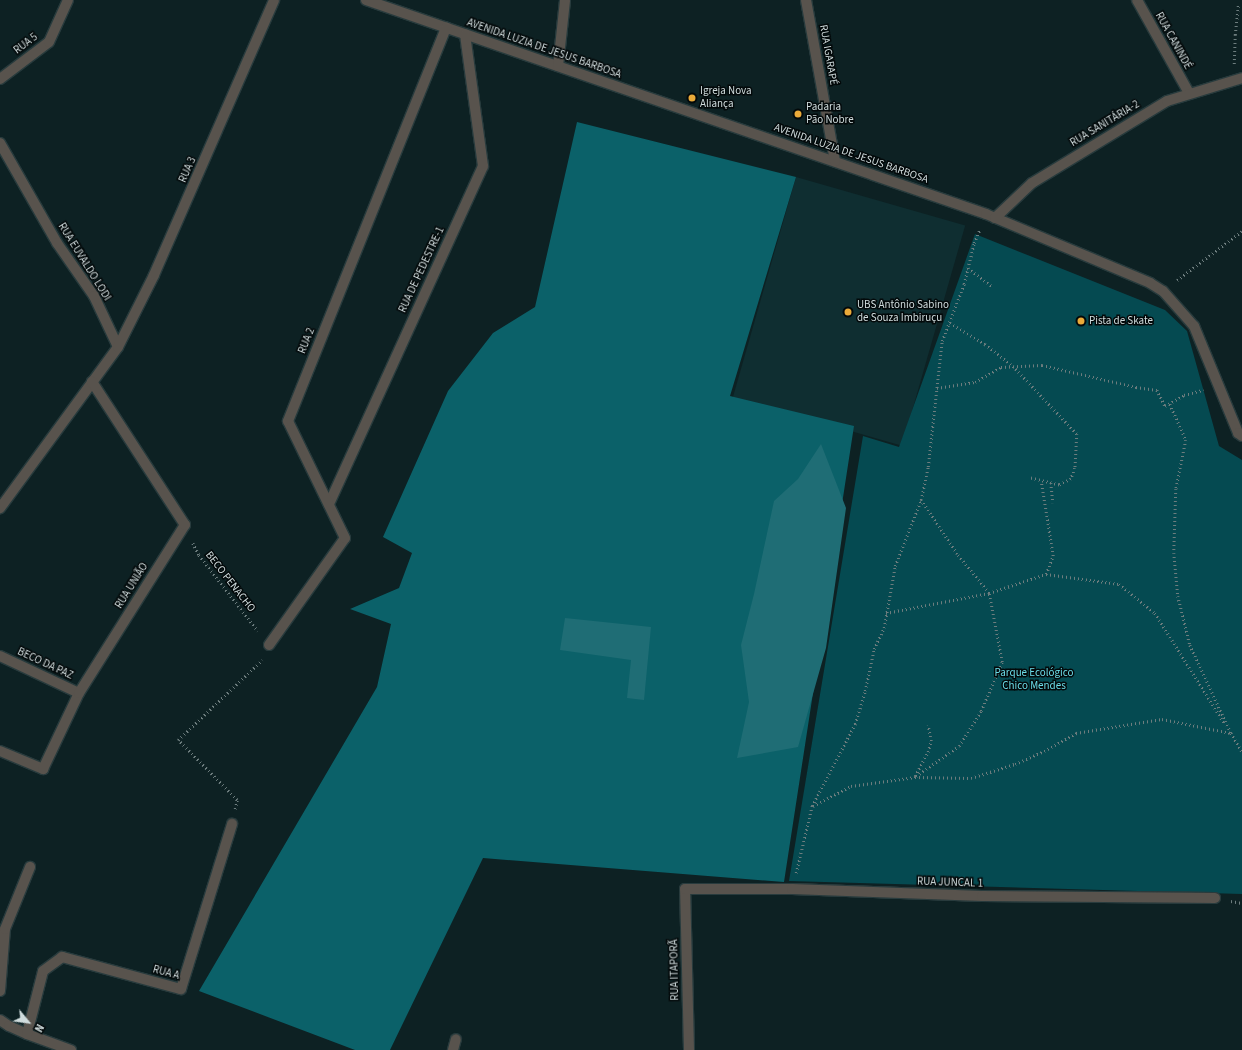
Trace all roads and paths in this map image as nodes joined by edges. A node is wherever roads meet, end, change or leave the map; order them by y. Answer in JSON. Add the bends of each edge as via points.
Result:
{"nodes":[{"id":1,"x":68,"y":0,"type":"edge"},
{"id":2,"x":274,"y":0,"type":"edge"},
{"id":3,"x":366,"y":0,"type":"edge"},
{"id":4,"x":565,"y":0,"type":"edge"},
{"id":5,"x":806,"y":0,"type":"edge"},
{"id":6,"x":1137,"y":0,"type":"edge"},
{"id":7,"x":1238,"y":4,"type":"dead end"},
{"id":8,"x":446,"y":28,"type":"junction"},
{"id":9,"x":465,"y":34,"type":"junction"},
{"id":10,"x":558,"y":66,"type":"junction"},
{"id":11,"x":0,"y":79,"type":"edge"},
{"id":12,"x":1238,"y":79,"type":"edge"},
{"id":13,"x":1189,"y":93,"type":"junction"},
{"id":14,"x":0,"y":143,"type":"edge"},
{"id":15,"x":835,"y":161,"type":"junction"},
{"id":16,"x":990,"y":216,"type":"junction"},
{"id":17,"x":1242,"y":231,"type":"edge"},
{"id":18,"x":968,"y":268,"type":"junction"},
{"id":19,"x":993,"y":287,"type":"dead end"},
{"id":20,"x":1163,"y":290,"type":"junction"},
{"id":21,"x":950,"y":323,"type":"junction"},
{"id":22,"x":118,"y":347,"type":"junction"},
{"id":23,"x":1013,"y":366,"type":"junction"},
{"id":24,"x":92,"y":382,"type":"junction"},
{"id":25,"x":1218,"y":386,"type":"junction"},
{"id":26,"x":937,"y":388,"type":"junction"},
{"id":27,"x":1170,"y":404,"type":"junction"},
{"id":28,"x":1242,"y":436,"type":"edge"},
{"id":29,"x":1031,"y":478,"type":"dead end"},
{"id":30,"x":1041,"y":480,"type":"junction"},
{"id":31,"x":1051,"y":484,"type":"junction"},
{"id":32,"x":921,"y":500,"type":"junction"},
{"id":33,"x":1053,"y":503,"type":"dead end"},
{"id":34,"x":329,"y":504,"type":"junction"},
{"id":35,"x":0,"y":508,"type":"edge"},
{"id":36,"x":185,"y":525,"type":"junction"},
{"id":37,"x":1046,"y":574,"type":"junction"},
{"id":38,"x":989,"y":593,"type":"junction"},
{"id":39,"x":886,"y":613,"type":"junction"},
{"id":40,"x":269,"y":645,"type":"junction"},
{"id":41,"x":0,"y":656,"type":"edge"},
{"id":42,"x":79,"y":693,"type":"junction"},
{"id":43,"x":928,"y":725,"type":"dead end"},
{"id":44,"x":1231,"y":733,"type":"junction"},
{"id":45,"x":0,"y":751,"type":"edge"},
{"id":46,"x":1242,"y":751,"type":"edge"},
{"id":47,"x":915,"y":776,"type":"junction"},
{"id":48,"x":812,"y":806,"type":"junction"},
{"id":49,"x":232,"y":824,"type":"joint"},
{"id":50,"x":30,"y":867,"type":"dead end"},
{"id":51,"x":686,"y":889,"type":"joint"},
{"id":52,"x":792,"y":889,"type":"junction"},
{"id":53,"x":1215,"y":898,"type":"dead end"},
{"id":54,"x":0,"y":991,"type":"edge"},
{"id":55,"x":0,"y":1020,"type":"edge"},
{"id":56,"x":27,"y":1034,"type":"junction"},
{"id":57,"x":456,"y":1039,"type":"dead end"},
{"id":58,"x":71,"y":1050,"type":"edge"},
{"id":59,"x":453,"y":1050,"type":"edge"},
{"id":60,"x":689,"y":1050,"type":"edge"}],
"edges":[{"from":1,"to":11,"type":"street","name":"RUA 5","via":[[49,42]]},
{"from":2,"to":22,"type":"street","name":"RUA 3","via":[[154,275]]},
{"from":3,"to":8,"type":"street","name":"AVENIDA LUZIA DE JESUS BARBOSA"},
{"from":4,"to":10,"type":"street"},
{"from":5,"to":15,"type":"street","name":"RUA IGARAPÉ"},
{"from":6,"to":13,"type":"street","name":"RUA CANINDÉ"},
{"from":7,"to":12,"type":"path","via":[[1235,35]]},
{"from":8,"to":9,"type":"street","name":"AVENIDA LUZIA DE JESUS BARBOSA"},
{"from":8,"to":34,"type":"street","name":"RUA 2","via":[[288,421]]},
{"from":9,"to":10,"type":"street","name":"AVENIDA LUZIA DE JESUS BARBOSA"},
{"from":9,"to":34,"type":"street","name":"RUA DE PEDESTRE-1","via":[[483,166]]},
{"from":10,"to":15,"type":"street","name":"AVENIDA LUZIA DE JESUS BARBOSA"},
{"from":12,"to":13,"type":"street","name":"RUA SANITÁRIA-2"},
{"from":13,"to":16,"type":"street","name":"RUA SANITÁRIA-2","via":[[1167,101],[1032,183]]},
{"from":14,"to":22,"type":"street","name":"RUA EUVALDO LODI","via":[[57,243],[94,296]]},
{"from":15,"to":16,"type":"street","name":"AVENIDA LUZIA DE JESUS BARBOSA"},
{"from":16,"to":18,"type":"path","via":[[974,243]]},
{"from":16,"to":20,"type":"street","name":"AVENIDA LUZIA DE JESUS BARBOSA"},
{"from":17,"to":20,"type":"path"},
{"from":18,"to":19,"type":"path"},
{"from":18,"to":21,"type":"path"},
{"from":20,"to":25,"type":"street","name":"AVENIDA LUZIA DE JESUS BARBOSA","via":[[1194,326]]},
{"from":21,"to":23,"type":"path","via":[[985,344]]},
{"from":21,"to":26,"type":"path","via":[[942,341]]},
{"from":22,"to":24,"type":"street"},
{"from":23,"to":26,"type":"path","via":[[1001,367],[975,382]]},
{"from":23,"to":27,"type":"path","via":[[1042,365],[1128,386],[1157,390],[1165,406]]},
{"from":23,"to":31,"type":"path","via":[[1077,434],[1075,468],[1071,479],[1059,485]]},
{"from":24,"to":35,"type":"street"},
{"from":24,"to":36,"type":"street"},
{"from":25,"to":27,"type":"path","via":[[1184,395]]},
{"from":25,"to":28,"type":"street","name":"AVENIDA LUZIA DE JESUS BARBOSA","via":[[1238,433]]},
{"from":26,"to":32,"type":"path","via":[[928,466]]},
{"from":27,"to":44,"type":"path","via":[[1186,440],[1176,489],[1174,553],[1178,596],[1190,645]]},
{"from":29,"to":30,"type":"path"},
{"from":30,"to":31,"type":"path"},
{"from":30,"to":37,"type":"path","via":[[1053,556]]},
{"from":31,"to":33,"type":"path"},
{"from":32,"to":38,"type":"path","via":[[957,554]]},
{"from":32,"to":39,"type":"path","via":[[895,566]]},
{"from":34,"to":40,"type":"street","name":"RUA 2","via":[[345,538]]},
{"from":36,"to":40,"type":"path","name":"BECO PENACHO","via":[[199,555]]},
{"from":36,"to":42,"type":"street","name":"RUA UNIÃO"},
{"from":37,"to":38,"type":"path"},
{"from":37,"to":44,"type":"path","via":[[1119,584],[1155,613]]},
{"from":38,"to":39,"type":"path"},
{"from":38,"to":47,"type":"path","via":[[1002,662],[981,711],[959,746]]},
{"from":39,"to":48,"type":"path","via":[[884,628],[874,649],[855,724]]},
{"from":40,"to":49,"type":"path","via":[[264,658],[178,740],[236,800]]},
{"from":41,"to":42,"type":"street","name":"BECO DA PAZ"},
{"from":42,"to":45,"type":"street","name":"RUA UNIÃO","via":[[43,769]]},
{"from":43,"to":47,"type":"path","via":[[931,740],[928,752]]},
{"from":44,"to":46,"type":"path"},
{"from":44,"to":47,"type":"path","via":[[1162,720],[1076,733],[1015,764],[971,778]]},
{"from":47,"to":48,"type":"path","via":[[851,786]]},
{"from":48,"to":52,"type":"path"},
{"from":49,"to":56,"type":"street","name":"RUA A","via":[[181,989],[62,957],[43,970]]},
{"from":50,"to":54,"type":"street","via":[[5,929]]},
{"from":51,"to":52,"type":"street","name":"RUA JUNCAL 1"},
{"from":51,"to":60,"type":"street","name":"RUA ITAPORÃ"},
{"from":52,"to":53,"type":"street","name":"RUA JUNCAL 1","via":[[982,896]]},
{"from":55,"to":56,"type":"street"},
{"from":56,"to":58,"type":"street"},
{"from":57,"to":59,"type":"street"}]}
